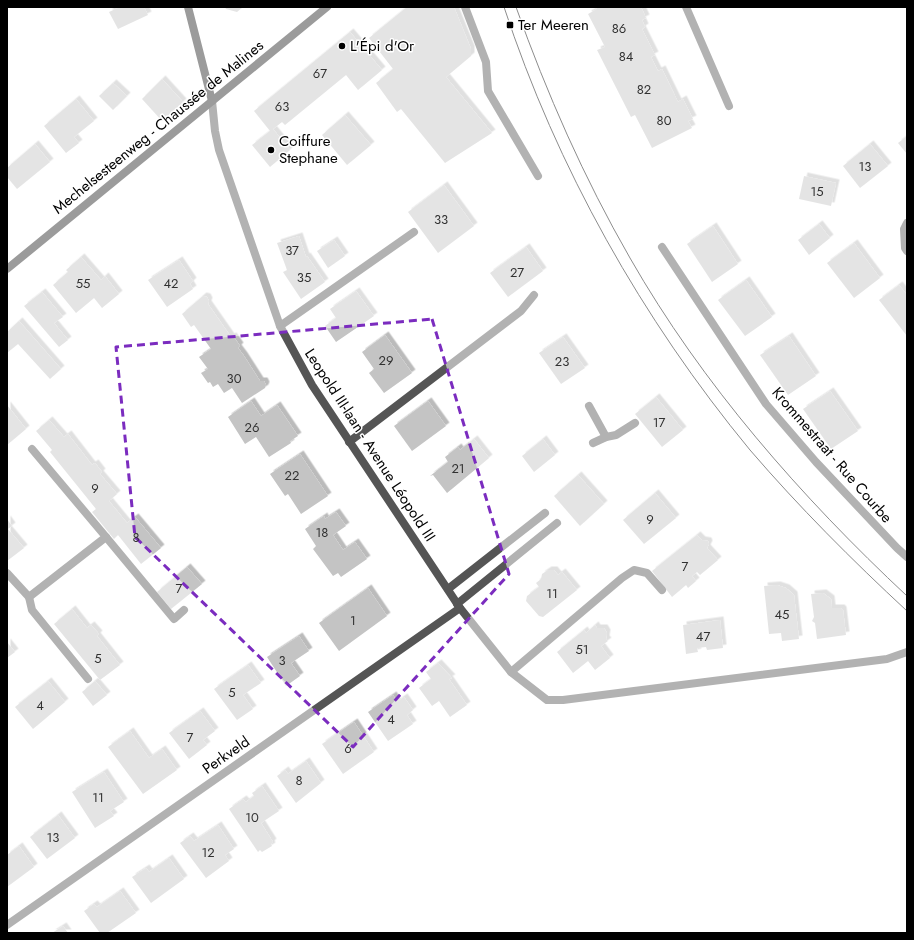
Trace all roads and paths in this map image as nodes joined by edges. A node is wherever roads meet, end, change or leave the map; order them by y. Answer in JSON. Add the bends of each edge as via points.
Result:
{"nodes":[{"id":1,"x":188,"y":7,"type":"edge"},
{"id":2,"x":327,"y":7,"type":"edge"},
{"id":3,"x":465,"y":7,"type":"edge"},
{"id":4,"x":686,"y":7,"type":"edge"},
{"id":5,"x":212,"y":101,"type":"junction"},
{"id":6,"x":729,"y":106,"type":"dead end"},
{"id":7,"x":538,"y":176,"type":"dead end"},
{"id":8,"x":907,"y":223,"type":"edge"},
{"id":9,"x":414,"y":232,"type":"dead end"},
{"id":10,"x":662,"y":247,"type":"dead end"},
{"id":11,"x":907,"y":251,"type":"edge"},
{"id":12,"x":7,"y":269,"type":"edge"},
{"id":13,"x":534,"y":295,"type":"dead end"},
{"id":14,"x":280,"y":326,"type":"junction"},
{"id":15,"x":588,"y":406,"type":"dead end"},
{"id":16,"x":635,"y":423,"type":"dead end"},
{"id":17,"x":606,"y":437,"type":"junction"},
{"id":18,"x":349,"y":442,"type":"junction"},
{"id":19,"x":593,"y":443,"type":"dead end"},
{"id":20,"x":32,"y":449,"type":"dead end"},
{"id":21,"x":545,"y":513,"type":"dead end"},
{"id":22,"x":557,"y":523,"type":"dead end"},
{"id":23,"x":106,"y":537,"type":"junction"},
{"id":24,"x":907,"y":557,"type":"edge"},
{"id":25,"x":7,"y":573,"type":"edge"},
{"id":26,"x":448,"y":589,"type":"junction"},
{"id":27,"x":662,"y":590,"type":"dead end"},
{"id":28,"x":29,"y":597,"type":"junction"},
{"id":29,"x":459,"y":606,"type":"junction"},
{"id":30,"x":184,"y":610,"type":"dead end"},
{"id":31,"x":907,"y":652,"type":"edge"},
{"id":32,"x":511,"y":672,"type":"junction"},
{"id":33,"x":88,"y":679,"type":"dead end"},
{"id":34,"x":7,"y":925,"type":"edge"}],
"edges":[{"from":1,"to":5,"type":"main road","name":"Leopold III-laan - Avenue Léopold III"},
{"from":2,"to":5,"type":"main road","name":"Mechelsesteenweg - Chaussée de Malines"},
{"from":3,"to":7,"type":"street","via":[[486,62],[488,91]]},
{"from":4,"to":6,"type":"street"},
{"from":5,"to":12,"type":"main road","name":"Mechelsesteenweg - Chaussée de Malines"},
{"from":5,"to":14,"type":"street","name":"Leopold III-laan - Avenue Léopold III","via":[[219,150]]},
{"from":8,"to":11,"type":"street","via":[[904,229]]},
{"from":9,"to":14,"type":"street"},
{"from":10,"to":24,"type":"street","name":"Krommestraat - Rue Courbe","via":[[766,404],[816,462]]},
{"from":13,"to":18,"type":"street","via":[[522,311]]},
{"from":14,"to":18,"type":"street","name":"Leopold III-laan - Avenue Léopold III","via":[[312,385]]},
{"from":15,"to":17,"type":"street"},
{"from":16,"to":17,"type":"street","via":[[616,435]]},
{"from":17,"to":19,"type":"street"},
{"from":18,"to":26,"type":"street","name":"Leopold III-laan - Avenue Léopold III"},
{"from":20,"to":23,"type":"street"},
{"from":21,"to":26,"type":"street"},
{"from":22,"to":29,"type":"street","name":"Perkveld"},
{"from":23,"to":28,"type":"street"},
{"from":23,"to":30,"type":"street","via":[[174,619]]},
{"from":25,"to":28,"type":"street"},
{"from":26,"to":29,"type":"street","name":"Leopold III-laan - Avenue Léopold III"},
{"from":27,"to":32,"type":"street","via":[[647,573],[634,570]]},
{"from":28,"to":33,"type":"street","via":[[32,610]]},
{"from":29,"to":32,"type":"street","name":"Leopold III-laan - Avenue Léopold III"},
{"from":29,"to":34,"type":"street","name":"Perkveld"},
{"from":31,"to":32,"type":"street","name":"Leopold III-laan - Avenue Léopold III","via":[[887,659],[563,700],[547,700]]}]}
